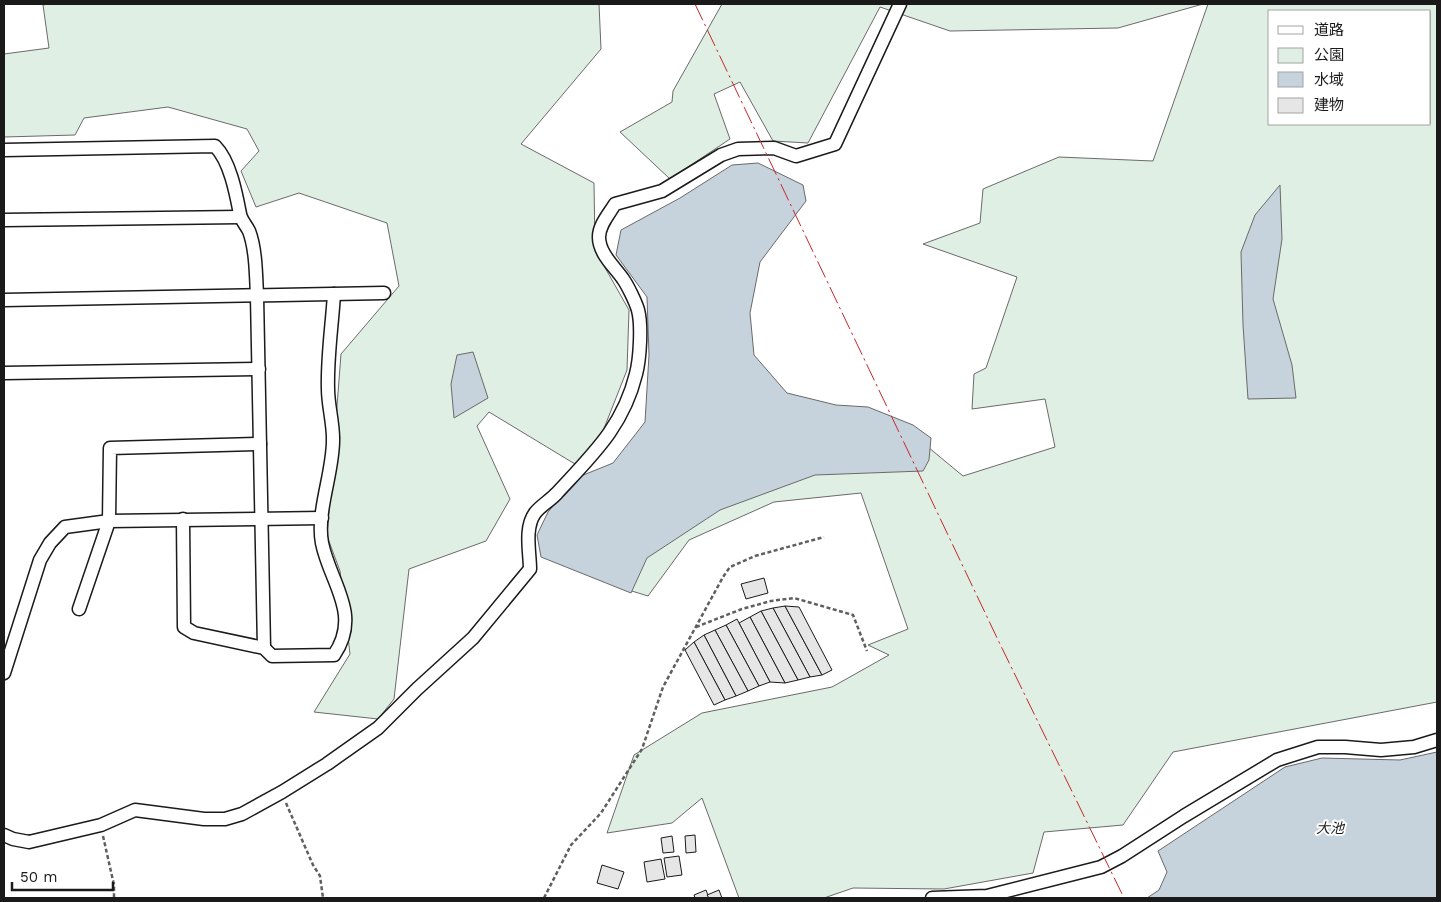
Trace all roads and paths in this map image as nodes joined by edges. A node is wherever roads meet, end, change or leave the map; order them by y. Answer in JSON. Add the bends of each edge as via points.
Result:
{"nodes":[{"id":1,"x":900,"y":4,"type":"edge"},
{"id":2,"x":4,"y":150,"type":"edge"},
{"id":3,"x":240,"y":216,"type":"junction"},
{"id":4,"x":4,"y":220,"type":"edge"},
{"id":5,"x":384,"y":293,"type":"dead end"},
{"id":6,"x":334,"y":294,"type":"junction"},
{"id":7,"x":257,"y":296,"type":"junction"},
{"id":8,"x":4,"y":300,"type":"edge"},
{"id":9,"x":259,"y":369,"type":"junction"},
{"id":10,"x":4,"y":373,"type":"edge"},
{"id":11,"x":260,"y":444,"type":"junction"},
{"id":12,"x":261,"y":518,"type":"junction"},
{"id":13,"x":322,"y":518,"type":"junction"},
{"id":14,"x":183,"y":519,"type":"junction"},
{"id":15,"x":109,"y":521,"type":"junction"},
{"id":16,"x":824,"y":537,"type":"dead end"},
{"id":17,"x":79,"y":609,"type":"dead end"},
{"id":18,"x":696,"y":627,"type":"junction"},
{"id":19,"x":264,"y":648,"type":"junction"},
{"id":20,"x":867,"y":651,"type":"dead end"},
{"id":21,"x":4,"y":673,"type":"edge"},
{"id":22,"x":1437,"y":740,"type":"edge"},
{"id":23,"x":282,"y":792,"type":"junction"},
{"id":24,"x":101,"y":825,"type":"junction"},
{"id":25,"x":4,"y":835,"type":"edge"},
{"id":26,"x":114,"y":898,"type":"edge"},
{"id":27,"x":323,"y":898,"type":"edge"},
{"id":28,"x":544,"y":898,"type":"edge"},
{"id":29,"x":932,"y":898,"type":"edge"}],
"edges":[{"from":1,"to":23,"type":"street","via":[[835,144],[796,156],[774,148],[738,149],[720,155],[662,191],[615,204],[600,229],[599,240],[638,310],[640,356],[636,376],[619,419],[602,445],[534,514],[529,529],[530,570],[473,638],[378,728]]},
{"from":2,"to":3,"type":"street","via":[[214,146],[222,153],[238,198]]},
{"from":3,"to":4,"type":"street"},
{"from":3,"to":7,"type":"street","via":[[249,230]]},
{"from":5,"to":6,"type":"street"},
{"from":6,"to":7,"type":"street"},
{"from":6,"to":13,"type":"street","via":[[328,390],[333,439]]},
{"from":7,"to":8,"type":"street"},
{"from":7,"to":9,"type":"street"},
{"from":9,"to":10,"type":"street"},
{"from":9,"to":11,"type":"street"},
{"from":11,"to":12,"type":"street"},
{"from":11,"to":15,"type":"street","via":[[110,448]]},
{"from":12,"to":13,"type":"street"},
{"from":12,"to":14,"type":"street"},
{"from":12,"to":19,"type":"street"},
{"from":13,"to":19,"type":"street","via":[[322,542],[341,593],[345,621],[341,644],[334,655],[272,656]]},
{"from":14,"to":15,"type":"street"},
{"from":14,"to":19,"type":"street","via":[[184,627]]},
{"from":15,"to":17,"type":"street"},
{"from":15,"to":21,"type":"street","via":[[65,527],[50,543],[40,560]]},
{"from":16,"to":18,"type":"path","via":[[730,566]]},
{"from":18,"to":20,"type":"path","via":[[742,609],[794,598],[853,615]]},
{"from":18,"to":28,"type":"path","via":[[663,687],[642,749],[601,814],[571,844]]},
{"from":22,"to":29,"type":"street","via":[[1381,750],[1318,747],[1276,760],[1101,866],[987,896]]},
{"from":23,"to":24,"type":"street","via":[[242,814],[225,819],[135,810]]},
{"from":23,"to":27,"type":"path","via":[[320,876]]},
{"from":24,"to":25,"type":"street","via":[[29,842]]},
{"from":24,"to":26,"type":"path"}]}
